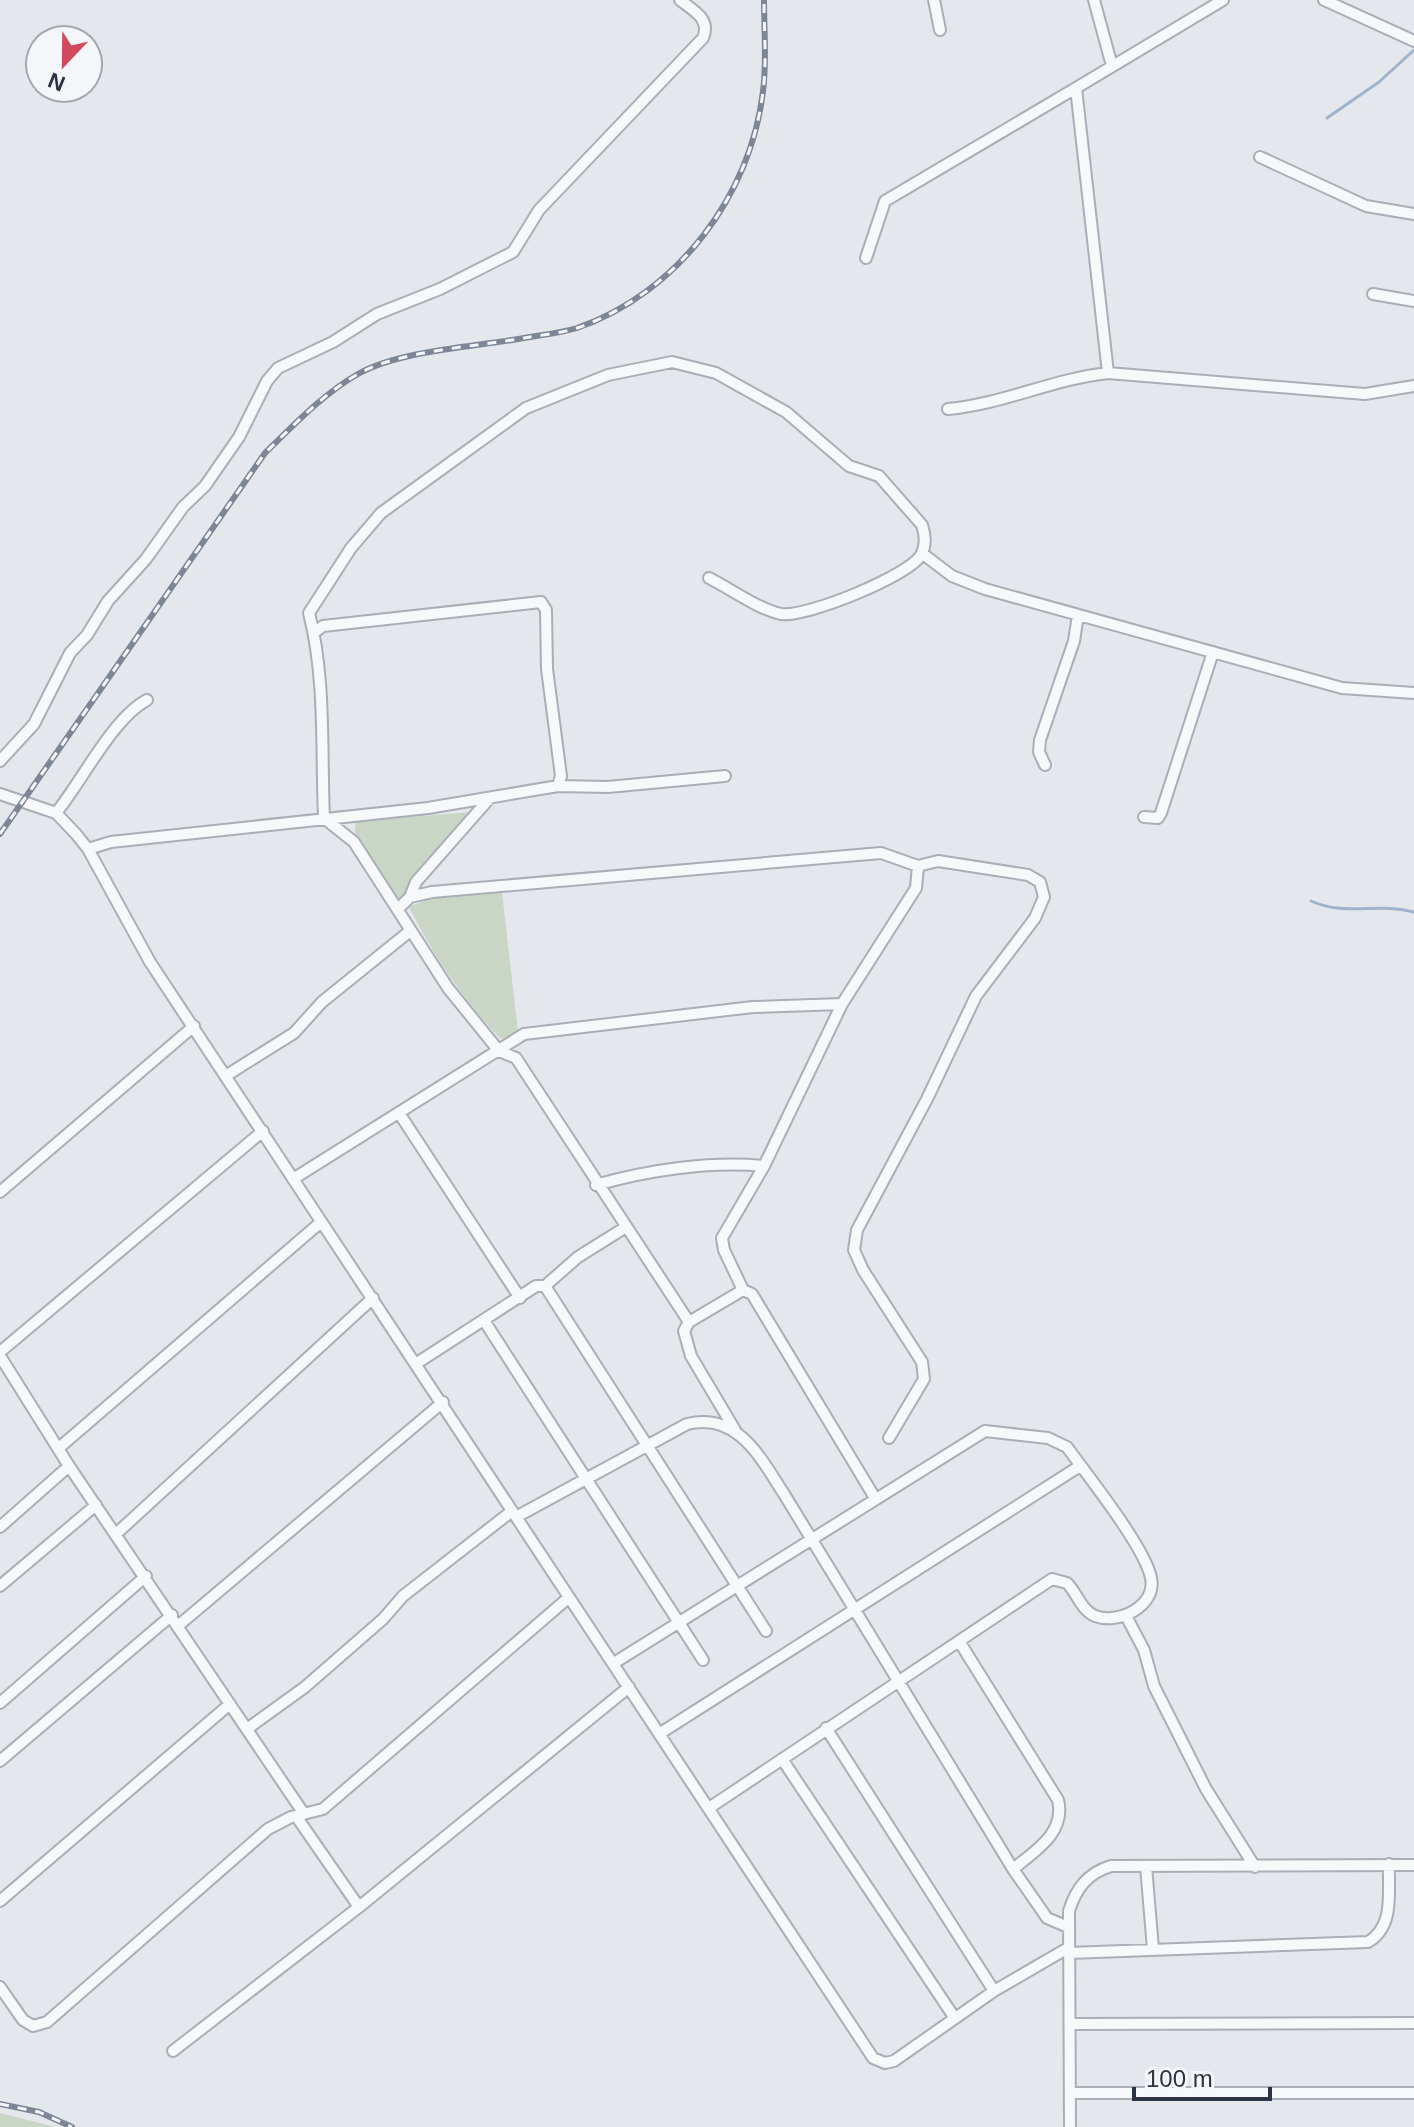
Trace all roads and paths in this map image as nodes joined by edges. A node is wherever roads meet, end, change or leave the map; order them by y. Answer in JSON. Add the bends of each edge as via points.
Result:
{"nodes":[{"id":1,"x":680,"y":0,"type":"edge"},
{"id":2,"x":934,"y":0,"type":"edge"},
{"id":3,"x":1094,"y":0,"type":"edge"},
{"id":4,"x":1324,"y":0,"type":"edge"},
{"id":5,"x":1215,"y":2,"type":"edge"},
{"id":6,"x":940,"y":30,"type":"dead end"},
{"id":7,"x":1414,"y":41,"type":"edge"},
{"id":8,"x":1112,"y":66,"type":"junction"},
{"id":9,"x":1076,"y":88,"type":"junction"},
{"id":10,"x":1260,"y":157,"type":"dead end"},
{"id":11,"x":1414,"y":214,"type":"edge"},
{"id":12,"x":866,"y":258,"type":"dead end"},
{"id":13,"x":1373,"y":294,"type":"dead end"},
{"id":14,"x":1414,"y":301,"type":"edge"},
{"id":15,"x":1108,"y":373,"type":"junction"},
{"id":16,"x":1414,"y":386,"type":"edge"},
{"id":17,"x":948,"y":409,"type":"dead end"},
{"id":18,"x":923,"y":554,"type":"junction"},
{"id":19,"x":709,"y":578,"type":"dead end"},
{"id":20,"x":1078,"y":615,"type":"junction"},
{"id":21,"x":315,"y":632,"type":"junction"},
{"id":22,"x":1213,"y":652,"type":"junction"},
{"id":23,"x":1414,"y":693,"type":"edge"},
{"id":24,"x":147,"y":700,"type":"dead end"},
{"id":25,"x":0,"y":761,"type":"edge"},
{"id":26,"x":1045,"y":765,"type":"dead end"},
{"id":27,"x":725,"y":776,"type":"dead end"},
{"id":28,"x":558,"y":786,"type":"junction"},
{"id":29,"x":0,"y":794,"type":"edge"},
{"id":30,"x":489,"y":799,"type":"junction"},
{"id":31,"x":56,"y":813,"type":"junction"},
{"id":32,"x":1144,"y":817,"type":"dead end"},
{"id":33,"x":324,"y":818,"type":"junction"},
{"id":34,"x":88,"y":849,"type":"junction"},
{"id":35,"x":918,"y":866,"type":"junction"},
{"id":36,"x":410,"y":897,"type":"junction"},
{"id":37,"x":398,"y":909,"type":"junction"},
{"id":38,"x":410,"y":931,"type":"junction"},
{"id":39,"x":842,"y":1004,"type":"junction"},
{"id":40,"x":194,"y":1026,"type":"junction"},
{"id":41,"x":499,"y":1051,"type":"junction"},
{"id":42,"x":227,"y":1075,"type":"junction"},
{"id":43,"x":399,"y":1113,"type":"junction"},
{"id":44,"x":263,"y":1131,"type":"junction"},
{"id":45,"x":764,"y":1166,"type":"junction"},
{"id":46,"x":293,"y":1179,"type":"junction"},
{"id":47,"x":596,"y":1185,"type":"junction"},
{"id":48,"x":0,"y":1192,"type":"edge"},
{"id":49,"x":321,"y":1222,"type":"junction"},
{"id":50,"x":626,"y":1227,"type":"junction"},
{"id":51,"x":545,"y":1286,"type":"junction"},
{"id":52,"x":743,"y":1290,"type":"junction"},
{"id":53,"x":373,"y":1298,"type":"junction"},
{"id":54,"x":520,"y":1298,"type":"junction"},
{"id":55,"x":485,"y":1322,"type":"junction"},
{"id":56,"x":689,"y":1322,"type":"junction"},
{"id":57,"x":0,"y":1354,"type":"edge"},
{"id":58,"x":417,"y":1363,"type":"junction"},
{"id":59,"x":443,"y":1402,"type":"junction"},
{"id":60,"x":735,"y":1430,"type":"junction"},
{"id":61,"x":889,"y":1438,"type":"dead end"},
{"id":62,"x":644,"y":1446,"type":"junction"},
{"id":63,"x":60,"y":1447,"type":"junction"},
{"id":64,"x":69,"y":1466,"type":"junction"},
{"id":65,"x":1080,"y":1466,"type":"junction"},
{"id":66,"x":587,"y":1477,"type":"junction"},
{"id":67,"x":875,"y":1498,"type":"junction"},
{"id":68,"x":96,"y":1505,"type":"junction"},
{"id":69,"x":514,"y":1514,"type":"junction"},
{"id":70,"x":0,"y":1527,"type":"edge"},
{"id":71,"x":117,"y":1533,"type":"junction"},
{"id":72,"x":811,"y":1542,"type":"junction"},
{"id":73,"x":146,"y":1576,"type":"junction"},
{"id":74,"x":0,"y":1586,"type":"edge"},
{"id":75,"x":736,"y":1586,"type":"junction"},
{"id":76,"x":567,"y":1599,"type":"junction"},
{"id":77,"x":853,"y":1612,"type":"junction"},
{"id":78,"x":172,"y":1615,"type":"junction"},
{"id":79,"x":1126,"y":1616,"type":"junction"},
{"id":80,"x":679,"y":1622,"type":"junction"},
{"id":81,"x":179,"y":1625,"type":"junction"},
{"id":82,"x":766,"y":1631,"type":"dead end"},
{"id":83,"x":959,"y":1641,"type":"junction"},
{"id":84,"x":703,"y":1660,"type":"dead end"},
{"id":85,"x":614,"y":1663,"type":"junction"},
{"id":86,"x":897,"y":1682,"type":"junction"},
{"id":87,"x":629,"y":1687,"type":"junction"},
{"id":88,"x":0,"y":1703,"type":"edge"},
{"id":89,"x":230,"y":1704,"type":"junction"},
{"id":90,"x":826,"y":1728,"type":"junction"},
{"id":91,"x":247,"y":1729,"type":"junction"},
{"id":92,"x":659,"y":1734,"type":"junction"},
{"id":93,"x":782,"y":1759,"type":"junction"},
{"id":94,"x":0,"y":1761,"type":"edge"},
{"id":95,"x":709,"y":1808,"type":"junction"},
{"id":96,"x":300,"y":1815,"type":"junction"},
{"id":97,"x":1389,"y":1864,"type":"junction"},
{"id":98,"x":1414,"y":1865,"type":"edge"},
{"id":99,"x":1146,"y":1866,"type":"junction"},
{"id":100,"x":1255,"y":1867,"type":"junction"},
{"id":101,"x":1013,"y":1869,"type":"junction"},
{"id":102,"x":0,"y":1901,"type":"edge"},
{"id":103,"x":359,"y":1907,"type":"junction"},
{"id":104,"x":1068,"y":1927,"type":"junction"},
{"id":105,"x":1153,"y":1949,"type":"junction"},
{"id":106,"x":1068,"y":1950,"type":"junction"},
{"id":107,"x":0,"y":1987,"type":"edge"},
{"id":108,"x":994,"y":1991,"type":"junction"},
{"id":109,"x":954,"y":2017,"type":"junction"},
{"id":110,"x":1414,"y":2023,"type":"edge"},
{"id":111,"x":1071,"y":2024,"type":"junction"},
{"id":112,"x":173,"y":2051,"type":"dead end"},
{"id":113,"x":1070,"y":2093,"type":"junction"},
{"id":114,"x":1414,"y":2093,"type":"edge"},
{"id":115,"x":1070,"y":2127,"type":"edge"}],
"edges":[{"from":1,"to":25,"type":"street","via":[[705,21],[703,38],[548,200],[513,252],[377,314],[278,368],[205,486],[108,601],[70,653],[34,724]]},
{"from":2,"to":6,"type":"street"},
{"from":3,"to":8,"type":"street"},
{"from":4,"to":7,"type":"street"},
{"from":5,"to":8,"type":"street"},
{"from":8,"to":9,"type":"street"},
{"from":9,"to":12,"type":"street","via":[[885,201]]},
{"from":9,"to":15,"type":"street"},
{"from":10,"to":11,"type":"street","via":[[1366,206]]},
{"from":13,"to":14,"type":"street"},
{"from":15,"to":16,"type":"street","via":[[1365,394]]},
{"from":15,"to":17,"type":"street","via":[[983,406]]},
{"from":18,"to":19,"type":"street","via":[[872,587],[799,615],[778,613]]},
{"from":18,"to":20,"type":"street","via":[[974,585]]},
{"from":18,"to":21,"type":"street","via":[[922,525],[879,476],[849,466],[786,412],[716,373],[672,362],[608,375],[526,408],[381,513],[315,600],[309,613]]},
{"from":20,"to":22,"type":"street"},
{"from":20,"to":26,"type":"street","via":[[1040,740]]},
{"from":21,"to":28,"type":"street","via":[[323,626],[398,616],[541,602],[546,610]]},
{"from":21,"to":33,"type":"street"},
{"from":22,"to":23,"type":"street","via":[[1342,688]]},
{"from":22,"to":32,"type":"street","via":[[1161,813],[1158,818]]},
{"from":24,"to":31,"type":"street","via":[[107,743]]},
{"from":27,"to":28,"type":"street"},
{"from":28,"to":30,"type":"street"},
{"from":29,"to":31,"type":"street"},
{"from":30,"to":33,"type":"street"},
{"from":30,"to":36,"type":"street","via":[[416,882]]},
{"from":31,"to":34,"type":"street"},
{"from":33,"to":34,"type":"street"},
{"from":33,"to":37,"type":"street","via":[[354,842]]},
{"from":34,"to":40,"type":"street","via":[[150,962]]},
{"from":35,"to":36,"type":"street","via":[[881,853]]},
{"from":35,"to":39,"type":"street","via":[[916,888]]},
{"from":35,"to":61,"type":"street","via":[[938,861],[1028,875],[1040,882],[1044,897],[1035,918],[976,996],[857,1230],[854,1250],[863,1270],[922,1362],[924,1379]]},
{"from":36,"to":37,"type":"street"},
{"from":37,"to":38,"type":"street"},
{"from":38,"to":41,"type":"street"},
{"from":38,"to":42,"type":"street","via":[[322,1002],[294,1033]]},
{"from":39,"to":41,"type":"street","via":[[753,1007],[524,1034]]},
{"from":39,"to":45,"type":"street"},
{"from":40,"to":42,"type":"street"},
{"from":40,"to":48,"type":"street"},
{"from":41,"to":43,"type":"street"},
{"from":41,"to":47,"type":"street","via":[[516,1058]]},
{"from":42,"to":44,"type":"street"},
{"from":43,"to":46,"type":"street"},
{"from":43,"to":54,"type":"street"},
{"from":44,"to":46,"type":"street"},
{"from":44,"to":57,"type":"street"},
{"from":45,"to":47,"type":"street","via":[[633,1174]]},
{"from":45,"to":52,"type":"street","via":[[722,1238]]},
{"from":46,"to":49,"type":"street"},
{"from":47,"to":50,"type":"street"},
{"from":49,"to":53,"type":"street"},
{"from":49,"to":63,"type":"street"},
{"from":50,"to":51,"type":"street","via":[[578,1257]]},
{"from":50,"to":56,"type":"street"},
{"from":51,"to":54,"type":"street"},
{"from":51,"to":62,"type":"street"},
{"from":52,"to":56,"type":"street"},
{"from":52,"to":67,"type":"street","via":[[752,1294]]},
{"from":53,"to":58,"type":"street"},
{"from":53,"to":71,"type":"street"},
{"from":54,"to":55,"type":"street"},
{"from":55,"to":58,"type":"street"},
{"from":55,"to":66,"type":"street"},
{"from":56,"to":60,"type":"street","via":[[684,1331],[691,1356]]},
{"from":57,"to":63,"type":"street"},
{"from":58,"to":59,"type":"street"},
{"from":59,"to":69,"type":"street"},
{"from":59,"to":81,"type":"street"},
{"from":60,"to":62,"type":"street","via":[[700,1421]]},
{"from":60,"to":72,"type":"street","via":[[757,1453]]},
{"from":62,"to":66,"type":"street"},
{"from":62,"to":75,"type":"street"},
{"from":63,"to":64,"type":"street"},
{"from":64,"to":68,"type":"street"},
{"from":64,"to":70,"type":"street"},
{"from":65,"to":67,"type":"street","via":[[1059,1442],[985,1431]]},
{"from":65,"to":77,"type":"street"},
{"from":65,"to":79,"type":"street","via":[[1151,1576],[1150,1594]]},
{"from":66,"to":69,"type":"street"},
{"from":66,"to":80,"type":"street"},
{"from":67,"to":72,"type":"street"},
{"from":68,"to":71,"type":"street"},
{"from":68,"to":74,"type":"street"},
{"from":69,"to":76,"type":"street"},
{"from":69,"to":91,"type":"street","via":[[403,1596],[305,1687]]},
{"from":71,"to":73,"type":"street"},
{"from":72,"to":75,"type":"street"},
{"from":72,"to":77,"type":"street"},
{"from":73,"to":78,"type":"street"},
{"from":73,"to":88,"type":"street"},
{"from":75,"to":80,"type":"street"},
{"from":75,"to":82,"type":"street"},
{"from":76,"to":85,"type":"street"},
{"from":76,"to":96,"type":"street","via":[[323,1809]]},
{"from":77,"to":86,"type":"street"},
{"from":77,"to":92,"type":"street"},
{"from":78,"to":81,"type":"street"},
{"from":78,"to":94,"type":"street"},
{"from":79,"to":83,"type":"street","via":[[1096,1617],[1067,1583],[1052,1579]]},
{"from":79,"to":100,"type":"street","via":[[1206,1789]]},
{"from":80,"to":84,"type":"street"},
{"from":80,"to":85,"type":"street"},
{"from":81,"to":89,"type":"street"},
{"from":83,"to":86,"type":"street"},
{"from":83,"to":101,"type":"street","via":[[1061,1811],[1054,1832]]},
{"from":85,"to":87,"type":"street"},
{"from":86,"to":90,"type":"street"},
{"from":86,"to":101,"type":"street"},
{"from":87,"to":92,"type":"street"},
{"from":87,"to":103,"type":"street"},
{"from":89,"to":91,"type":"street"},
{"from":89,"to":102,"type":"street"},
{"from":90,"to":93,"type":"street"},
{"from":90,"to":108,"type":"street"},
{"from":91,"to":96,"type":"street"},
{"from":92,"to":95,"type":"street"},
{"from":93,"to":95,"type":"street"},
{"from":93,"to":109,"type":"street"},
{"from":95,"to":109,"type":"street","via":[[873,2058],[894,2061]]},
{"from":96,"to":103,"type":"street"},
{"from":96,"to":107,"type":"street","via":[[268,1829],[47,2022],[33,2026],[23,2020]]},
{"from":97,"to":98,"type":"street"},
{"from":97,"to":100,"type":"street"},
{"from":97,"to":105,"type":"street","via":[[1388,1917],[1378,1937],[1368,1942]]},
{"from":99,"to":100,"type":"street"},
{"from":99,"to":104,"type":"street","via":[[1095,1871],[1073,1897]]},
{"from":99,"to":105,"type":"street"},
{"from":101,"to":104,"type":"street","via":[[1047,1918]]},
{"from":103,"to":112,"type":"street"},
{"from":104,"to":106,"type":"street"},
{"from":105,"to":106,"type":"street"},
{"from":106,"to":108,"type":"street"},
{"from":106,"to":111,"type":"street"},
{"from":108,"to":109,"type":"street"},
{"from":110,"to":111,"type":"street"},
{"from":111,"to":113,"type":"street"},
{"from":113,"to":114,"type":"street"},
{"from":113,"to":115,"type":"street"}]}
